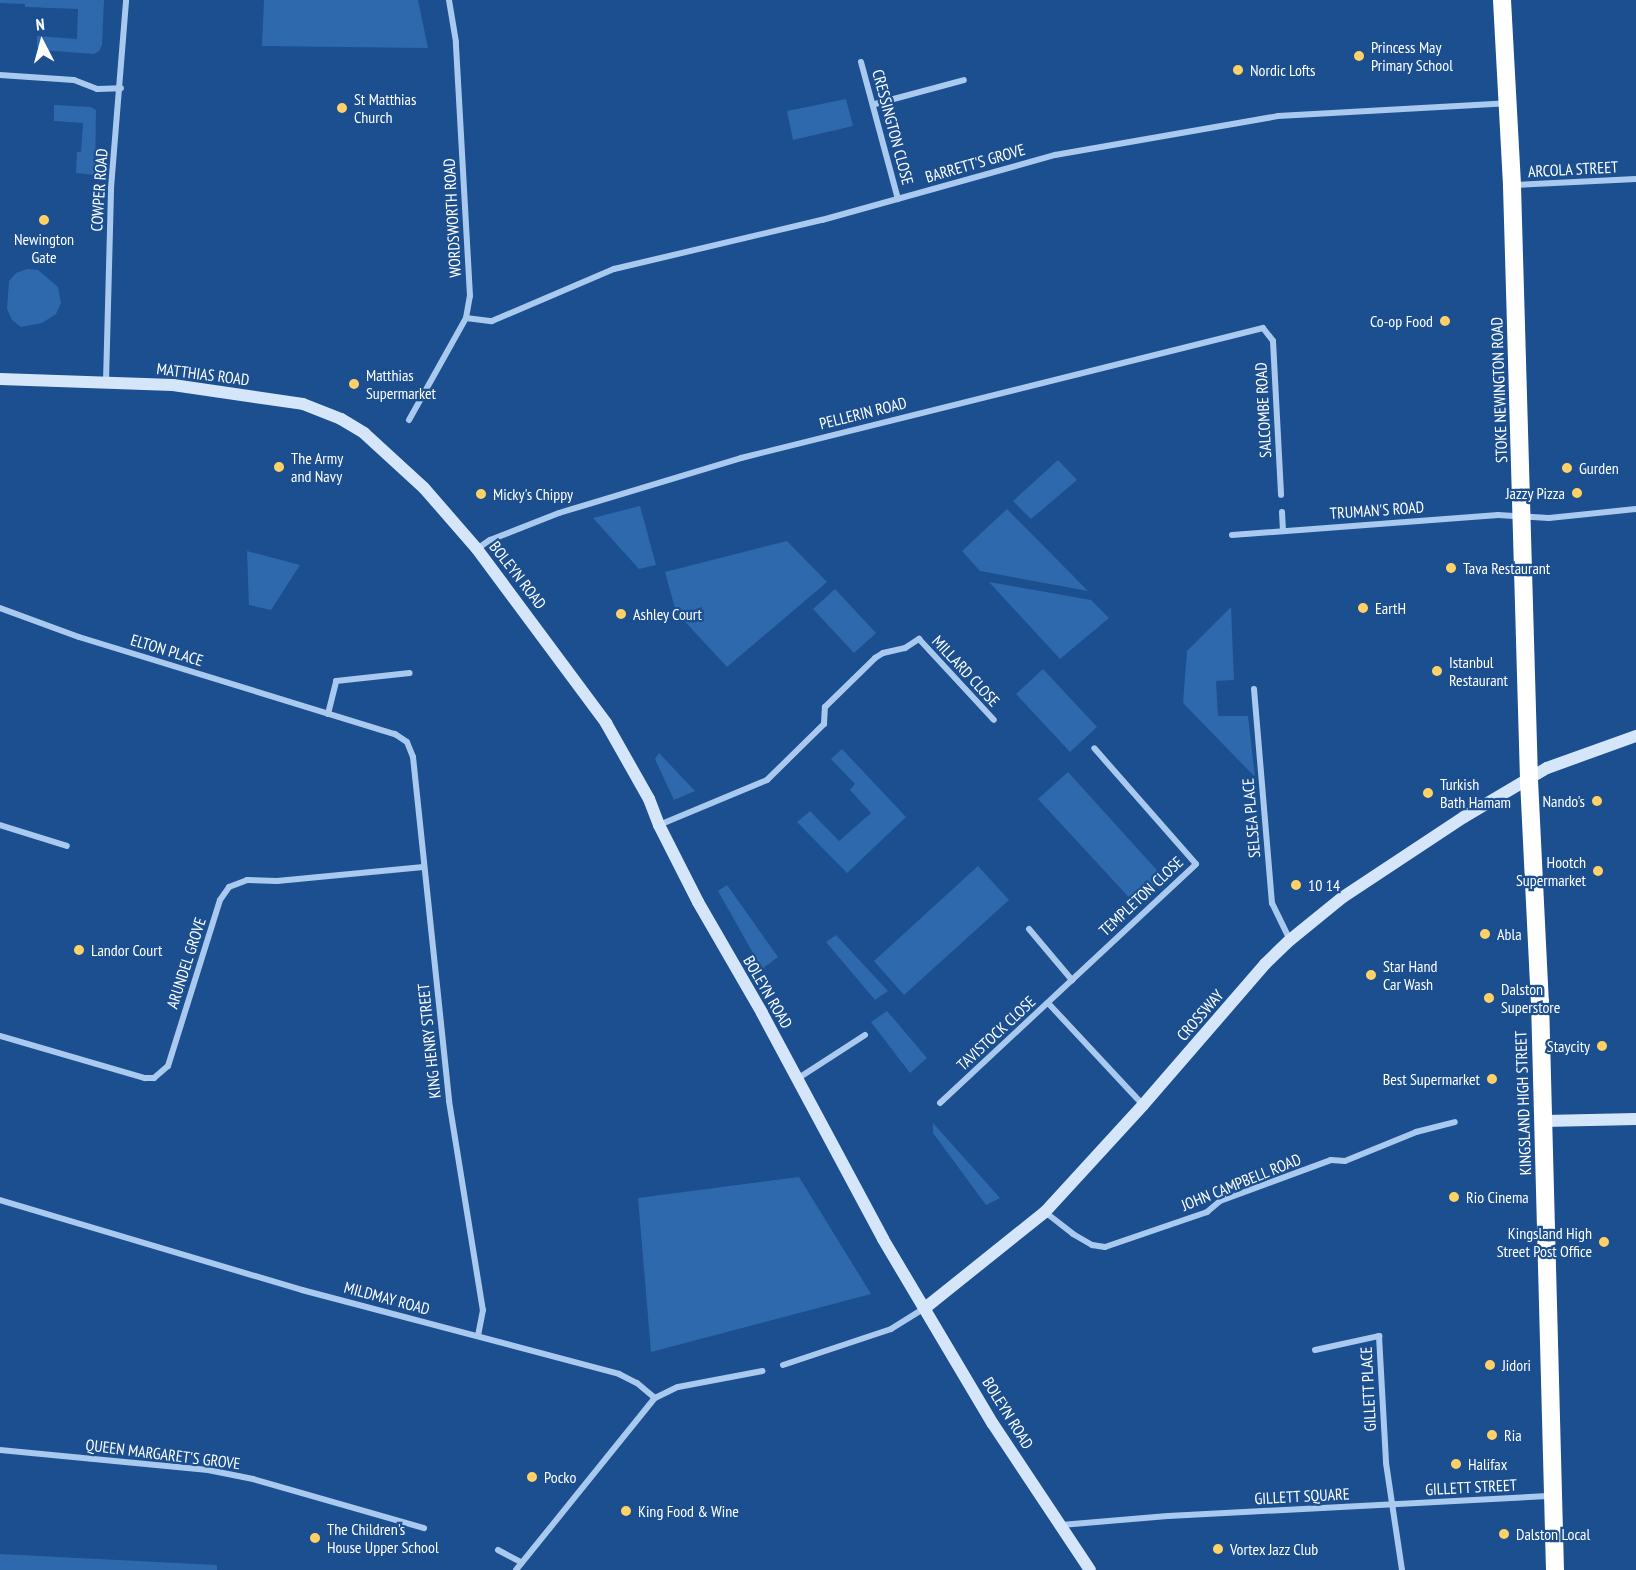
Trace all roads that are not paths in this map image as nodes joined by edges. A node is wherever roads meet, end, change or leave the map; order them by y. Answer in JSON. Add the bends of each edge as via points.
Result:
{"nodes":[{"id":1,"x":126,"y":0,"type":"edge"},
{"id":2,"x":449,"y":0,"type":"edge"},
{"id":3,"x":1502,"y":0,"type":"edge"},
{"id":4,"x":861,"y":62,"type":"dead end"},
{"id":5,"x":0,"y":75,"type":"edge"},
{"id":6,"x":963,"y":80,"type":"dead end"},
{"id":7,"x":121,"y":88,"type":"junction"},
{"id":8,"x":1507,"y":103,"type":"junction"},
{"id":9,"x":874,"y":104,"type":"junction"},
{"id":10,"x":1636,"y":179,"type":"edge"},
{"id":11,"x":1512,"y":186,"type":"junction"},
{"id":12,"x":898,"y":199,"type":"junction"},
{"id":13,"x":466,"y":318,"type":"junction"},
{"id":14,"x":1263,"y":328,"type":"joint"},
{"id":15,"x":0,"y":379,"type":"edge"},
{"id":16,"x":106,"y":383,"type":"junction"},
{"id":17,"x":409,"y":420,"type":"dead end"},
{"id":18,"x":388,"y":453,"type":"joint"},
{"id":19,"x":1281,"y":495,"type":"dead end"},
{"id":20,"x":1636,"y":509,"type":"edge"},
{"id":21,"x":1282,"y":512,"type":"dead end"},
{"id":22,"x":1523,"y":516,"type":"junction"},
{"id":23,"x":1283,"y":530,"type":"junction"},
{"id":24,"x":1232,"y":536,"type":"dead end"},
{"id":25,"x":477,"y":549,"type":"junction"},
{"id":26,"x":0,"y":608,"type":"edge"},
{"id":27,"x":410,"y":673,"type":"dead end"},
{"id":28,"x":1254,"y":689,"type":"dead end"},
{"id":29,"x":328,"y":714,"type":"junction"},
{"id":30,"x":994,"y":720,"type":"dead end"},
{"id":31,"x":1636,"y":736,"type":"edge"},
{"id":32,"x":407,"y":742,"type":"joint"},
{"id":33,"x":1094,"y":748,"type":"dead end"},
{"id":34,"x":1529,"y":780,"type":"junction"},
{"id":35,"x":0,"y":825,"type":"edge"},
{"id":36,"x":658,"y":825,"type":"junction"},
{"id":37,"x":67,"y":846,"type":"dead end"},
{"id":38,"x":423,"y":867,"type":"junction"},
{"id":39,"x":1029,"y":929,"type":"dead end"},
{"id":40,"x":1290,"y":940,"type":"junction"},
{"id":41,"x":1072,"y":980,"type":"junction"},
{"id":42,"x":1048,"y":1003,"type":"junction"},
{"id":43,"x":866,"y":1035,"type":"dead end"},
{"id":44,"x":0,"y":1036,"type":"edge"},
{"id":45,"x":797,"y":1079,"type":"junction"},
{"id":46,"x":940,"y":1103,"type":"dead end"},
{"id":47,"x":1143,"y":1105,"type":"junction"},
{"id":48,"x":1636,"y":1119,"type":"edge"},
{"id":49,"x":1455,"y":1122,"type":"dead end"},
{"id":50,"x":1544,"y":1122,"type":"junction"},
{"id":51,"x":0,"y":1200,"type":"edge"},
{"id":52,"x":1045,"y":1212,"type":"junction"},
{"id":53,"x":925,"y":1308,"type":"junction"},
{"id":54,"x":478,"y":1336,"type":"junction"},
{"id":55,"x":1315,"y":1350,"type":"dead end"},
{"id":56,"x":783,"y":1365,"type":"dead end"},
{"id":57,"x":763,"y":1371,"type":"dead end"},
{"id":58,"x":656,"y":1398,"type":"junction"},
{"id":59,"x":0,"y":1450,"type":"edge"},
{"id":60,"x":1552,"y":1496,"type":"junction"},
{"id":61,"x":1391,"y":1505,"type":"junction"},
{"id":62,"x":1061,"y":1525,"type":"junction"},
{"id":63,"x":424,"y":1528,"type":"dead end"},
{"id":64,"x":498,"y":1550,"type":"dead end"},
{"id":65,"x":522,"y":1563,"type":"junction"},
{"id":66,"x":516,"y":1570,"type":"edge"},
{"id":67,"x":1090,"y":1570,"type":"edge"},
{"id":68,"x":1402,"y":1570,"type":"edge"},
{"id":69,"x":1555,"y":1570,"type":"edge"}],
"edges":[{"from":1,"to":7,"type":"street","name":"COWPER ROAD"},
{"from":2,"to":13,"type":"street","name":"WORDSWORTH ROAD","via":[[456,42],[470,296]]},
{"from":3,"to":8,"type":"highway","name":"STOKE NEWINGTON ROAD"},
{"from":4,"to":9,"type":"street","name":"CRESSINGTON CLOSE"},
{"from":5,"to":7,"type":"street","via":[[74,80],[97,89]]},
{"from":6,"to":9,"type":"street"},
{"from":7,"to":16,"type":"street","name":"COWPER ROAD","via":[[111,188]]},
{"from":8,"to":11,"type":"highway","name":"STOKE NEWINGTON ROAD"},
{"from":8,"to":12,"type":"street","name":"BARRETT'S GROVE","via":[[1278,116],[1055,155]]},
{"from":9,"to":12,"type":"street","name":"CRESSINGTON CLOSE"},
{"from":10,"to":11,"type":"street","name":"ARCOLA STREET"},
{"from":11,"to":22,"type":"highway","name":"STOKE NEWINGTON ROAD"},
{"from":12,"to":13,"type":"street","name":"BARRETT'S GROVE","via":[[614,269],[492,321]]},
{"from":13,"to":17,"type":"street","name":"WORDSWORTH ROAD"},
{"from":14,"to":19,"type":"street","name":"SALCOMBE ROAD","via":[[1273,341]]},
{"from":14,"to":25,"type":"street","name":"PELLERIN ROAD","via":[[741,458],[559,513],[490,540]]},
{"from":15,"to":16,"type":"street","name":"MATTHIAS ROAD"},
{"from":16,"to":18,"type":"street","name":"MATTHIAS ROAD","via":[[173,385],[303,404],[342,419]]},
{"from":18,"to":25,"type":"street","name":"BOLEYN ROAD"},
{"from":20,"to":22,"type":"street","name":"TRUMAN'S ROAD","via":[[1549,518]]},
{"from":21,"to":23,"type":"street"},
{"from":22,"to":23,"type":"street","name":"TRUMAN'S ROAD"},
{"from":22,"to":34,"type":"highway","name":"STOKE NEWINGTON ROAD"},
{"from":23,"to":24,"type":"street","name":"TRUMAN'S ROAD"},
{"from":25,"to":36,"type":"street","name":"BOLEYN ROAD","via":[[606,723],[649,799]]},
{"from":26,"to":29,"type":"street","name":"ELTON PLACE","via":[[79,637]]},
{"from":27,"to":29,"type":"street","via":[[336,681]]},
{"from":28,"to":40,"type":"street","name":"SELSEA PLACE","via":[[1272,903]]},
{"from":29,"to":32,"type":"street","name":"ELTON PLACE","via":[[395,734]]},
{"from":30,"to":36,"type":"street","name":"MILLARD CLOSE","via":[[919,639],[875,658],[825,708],[824,724],[767,780]]},
{"from":31,"to":34,"type":"street","name":"CROSSWAY","via":[[1548,768]]},
{"from":32,"to":38,"type":"street","name":"KING HENRY STREET","via":[[413,757]]},
{"from":33,"to":41,"type":"street","name":"TEMPLETON CLOSE","via":[[1196,864]]},
{"from":34,"to":40,"type":"street","name":"CROSSWAY","via":[[1373,875]]},
{"from":34,"to":50,"type":"highway","name":"KINGSLAND HIGH STREET"},
{"from":35,"to":37,"type":"street"},
{"from":36,"to":45,"type":"street","name":"BOLEYN ROAD"},
{"from":38,"to":44,"type":"street","name":"ARUNDEL GROVE","via":[[277,881],[247,880],[229,887],[220,900],[168,1066],[154,1078]]},
{"from":38,"to":54,"type":"street","name":"KING HENRY STREET","via":[[454,1137],[483,1310]]},
{"from":39,"to":41,"type":"street"},
{"from":40,"to":47,"type":"street","name":"CROSSWAY"},
{"from":41,"to":42,"type":"street","name":"TEMPLETON CLOSE"},
{"from":42,"to":46,"type":"street","name":"TAVISTOCK CLOSE"},
{"from":42,"to":47,"type":"street","name":"TAVISTOCK CLOSE"},
{"from":43,"to":45,"type":"street"},
{"from":45,"to":53,"type":"street","name":"BOLEYN ROAD"},
{"from":47,"to":52,"type":"street","name":"CROSSWAY"},
{"from":48,"to":50,"type":"street"},
{"from":49,"to":52,"type":"street","name":"JOHN CAMPBELL ROAD","via":[[1416,1132],[1345,1161],[1331,1160],[1220,1201],[1208,1212],[1105,1247],[1092,1245],[1073,1234]]},
{"from":50,"to":60,"type":"highway","name":"KINGSLAND HIGH STREET"},
{"from":51,"to":54,"type":"street","name":"MILDMAY ROAD","via":[[302,1290]]},
{"from":52,"to":53,"type":"street","name":"CROSSWAY"},
{"from":53,"to":56,"type":"street","via":[[891,1329]]},
{"from":53,"to":62,"type":"street","name":"BOLEYN ROAD","via":[[993,1424]]},
{"from":54,"to":58,"type":"street","name":"MILDMAY ROAD","via":[[619,1374]]},
{"from":55,"to":61,"type":"street","name":"GILLETT PLACE","via":[[1379,1336]]},
{"from":57,"to":58,"type":"street","via":[[678,1387]]},
{"from":58,"to":65,"type":"street"},
{"from":59,"to":63,"type":"street","name":"QUEEN MARGARET'S GROVE","via":[[208,1470]]},
{"from":60,"to":61,"type":"street","name":"GILLETT STREET"},
{"from":60,"to":69,"type":"highway","name":"KINGSLAND HIGH STREET"},
{"from":61,"to":62,"type":"street","name":"GILLETT SQUARE"},
{"from":61,"to":68,"type":"street"},
{"from":62,"to":67,"type":"street","name":"BOLEYN ROAD"},
{"from":64,"to":65,"type":"street"},
{"from":65,"to":66,"type":"street"}]}
